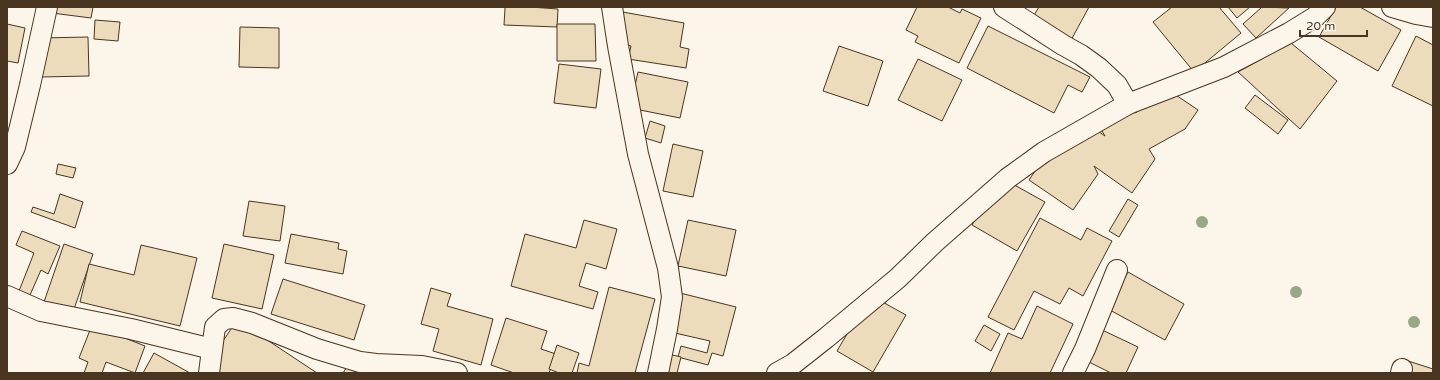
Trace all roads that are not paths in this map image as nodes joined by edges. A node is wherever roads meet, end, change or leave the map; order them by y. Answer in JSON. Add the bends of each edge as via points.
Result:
{"nodes":[{"id":1,"x":47,"y":7,"type":"edge"},
{"id":2,"x":612,"y":7,"type":"edge"},
{"id":3,"x":1004,"y":7,"type":"edge"},
{"id":4,"x":1325,"y":7,"type":"edge"},
{"id":5,"x":1392,"y":7,"type":"edge"},
{"id":6,"x":1433,"y":17,"type":"edge"},
{"id":7,"x":1128,"y":104,"type":"junction"},
{"id":8,"x":7,"y":164,"type":"edge"},
{"id":9,"x":1117,"y":270,"type":"dead end"},
{"id":10,"x":7,"y":296,"type":"edge"},
{"id":11,"x":212,"y":348,"type":"junction"},
{"id":12,"x":209,"y":373,"type":"edge"},
{"id":13,"x":457,"y":373,"type":"edge"},
{"id":14,"x":658,"y":373,"type":"edge"},
{"id":15,"x":777,"y":373,"type":"edge"},
{"id":16,"x":1073,"y":373,"type":"edge"}],
"edges":[{"from":1,"to":8,"type":"street","via":[[15,147]]},
{"from":2,"to":14,"type":"street","via":[[638,154],[668,268],[672,297]]},
{"from":3,"to":7,"type":"street","via":[[1100,68],[1117,85]]},
{"from":4,"to":7,"type":"street","via":[[1315,17],[1289,33],[1224,67]]},
{"from":5,"to":6,"type":"street"},
{"from":7,"to":15,"type":"street","via":[[1044,152],[1008,178],[880,293],[793,364]]},
{"from":9,"to":16,"type":"street"},
{"from":10,"to":11,"type":"street","via":[[41,311]]},
{"from":11,"to":12,"type":"street"},
{"from":11,"to":13,"type":"street","via":[[215,327],[224,319],[233,318],[316,349],[360,362],[422,366]]}]}
